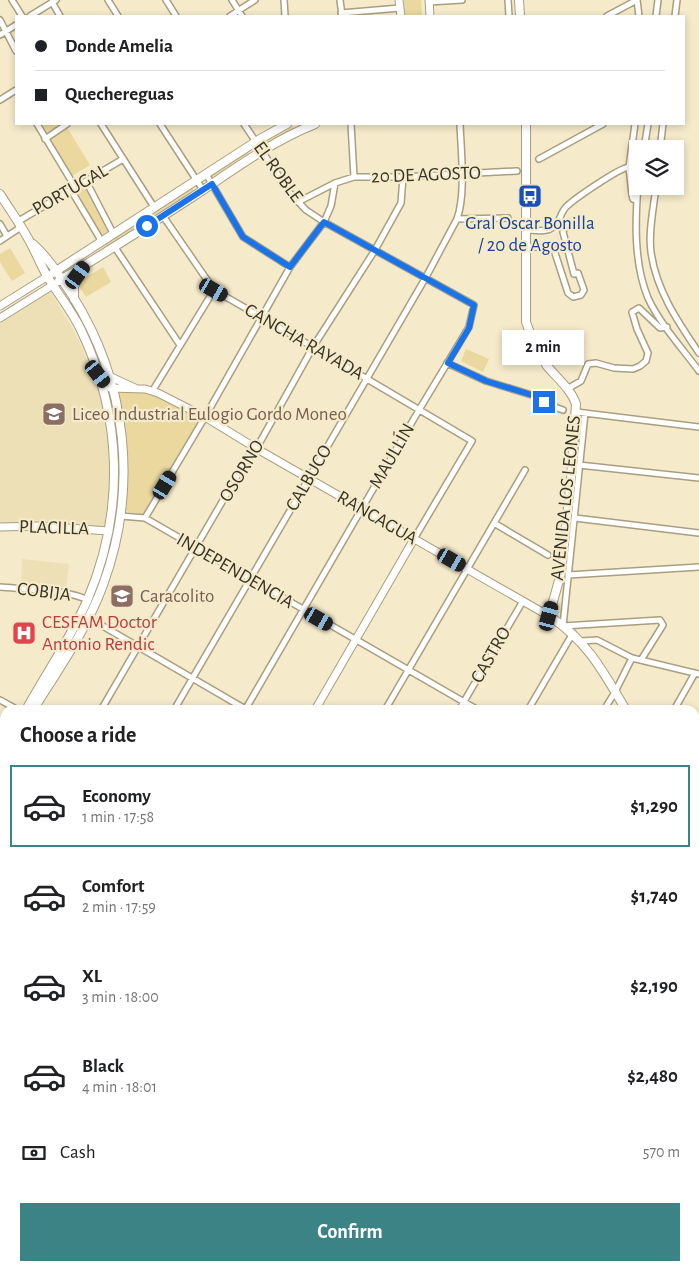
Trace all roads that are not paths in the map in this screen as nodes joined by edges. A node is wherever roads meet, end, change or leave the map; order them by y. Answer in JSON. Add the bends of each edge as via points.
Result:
{"nodes":[{"id":1,"x":12,"y":0,"type":"edge"},
{"id":2,"x":108,"y":0,"type":"edge"},
{"id":3,"x":166,"y":0,"type":"edge"},
{"id":4,"x":232,"y":0,"type":"edge"},
{"id":5,"x":255,"y":0,"type":"edge"},
{"id":6,"x":284,"y":0,"type":"edge"},
{"id":7,"x":340,"y":0,"type":"edge"},
{"id":8,"x":462,"y":0,"type":"edge"},
{"id":9,"x":508,"y":0,"type":"edge"},
{"id":10,"x":519,"y":0,"type":"edge"},
{"id":11,"x":637,"y":0,"type":"edge"},
{"id":12,"x":658,"y":0,"type":"edge"},
{"id":13,"x":677,"y":0,"type":"edge"},
{"id":14,"x":54,"y":1,"type":"edge"},
{"id":15,"x":429,"y":1,"type":"edge"},
{"id":16,"x":399,"y":4,"type":"edge"},
{"id":17,"x":240,"y":14,"type":"edge"},
{"id":18,"x":342,"y":14,"type":"edge"},
{"id":19,"x":21,"y":15,"type":"edge"},
{"id":20,"x":33,"y":15,"type":"edge"},
{"id":21,"x":60,"y":15,"type":"edge"},
{"id":22,"x":117,"y":15,"type":"edge"},
{"id":23,"x":175,"y":15,"type":"edge"},
{"id":24,"x":285,"y":15,"type":"edge"},
{"id":25,"x":430,"y":15,"type":"edge"},
{"id":26,"x":509,"y":15,"type":"edge"},
{"id":27,"x":520,"y":15,"type":"edge"},
{"id":28,"x":609,"y":15,"type":"edge"},
{"id":29,"x":639,"y":15,"type":"edge"},
{"id":30,"x":656,"y":15,"type":"edge"},
{"id":31,"x":675,"y":15,"type":"edge"},
{"id":32,"x":0,"y":20,"type":"edge"},
{"id":33,"x":15,"y":26,"type":"edge"},
{"id":34,"x":6,"y":31,"type":"junction"},
{"id":35,"x":0,"y":35,"type":"edge"},
{"id":36,"x":15,"y":49,"type":"edge"},
{"id":37,"x":15,"y":91,"type":"edge"},
{"id":38,"x":0,"y":100,"type":"edge"},
{"id":39,"x":37,"y":125,"type":"edge"},
{"id":40,"x":66,"y":125,"type":"edge"},
{"id":41,"x":102,"y":125,"type":"edge"},
{"id":42,"x":163,"y":125,"type":"edge"},
{"id":43,"x":245,"y":125,"type":"edge"},
{"id":44,"x":285,"y":125,"type":"edge"},
{"id":45,"x":351,"y":125,"type":"edge"},
{"id":46,"x":460,"y":125,"type":"edge"},
{"id":47,"x":526,"y":125,"type":"edge"},
{"id":48,"x":601,"y":125,"type":"edge"},
{"id":49,"x":635,"y":125,"type":"edge"},
{"id":50,"x":648,"y":125,"type":"edge"},
{"id":51,"x":663,"y":125,"type":"edge"},
{"id":52,"x":299,"y":127,"type":"edge"},
{"id":53,"x":45,"y":139,"type":"junction"},
{"id":54,"x":633,"y":140,"type":"edge"},
{"id":55,"x":645,"y":140,"type":"edge"},
{"id":56,"x":661,"y":140,"type":"edge"},
{"id":57,"x":256,"y":142,"type":"junction"},
{"id":58,"x":261,"y":151,"type":"junction"},
{"id":59,"x":123,"y":159,"type":"junction"},
{"id":60,"x":539,"y":159,"type":"dead end"},
{"id":61,"x":629,"y":168,"type":"edge"},
{"id":62,"x":517,"y":170,"type":"dead end"},
{"id":63,"x":461,"y":173,"type":"junction"},
{"id":64,"x":206,"y":174,"type":"junction"},
{"id":65,"x":354,"y":177,"type":"junction"},
{"id":66,"x":403,"y":177,"type":"junction"},
{"id":67,"x":196,"y":180,"type":"junction"},
{"id":68,"x":86,"y":181,"type":"junction"},
{"id":69,"x":335,"y":182,"type":"junction"},
{"id":70,"x":212,"y":184,"type":"junction"},
{"id":71,"x":73,"y":188,"type":"junction"},
{"id":72,"x":203,"y":190,"type":"junction"},
{"id":73,"x":0,"y":194,"type":"edge"},
{"id":74,"x":632,"y":195,"type":"edge"},
{"id":75,"x":637,"y":195,"type":"edge"},
{"id":76,"x":655,"y":195,"type":"edge"},
{"id":77,"x":637,"y":200,"type":"junction"},
{"id":78,"x":298,"y":202,"type":"junction"},
{"id":79,"x":154,"y":207,"type":"junction"},
{"id":80,"x":163,"y":216,"type":"junction"},
{"id":81,"x":508,"y":218,"type":"dead end"},
{"id":82,"x":457,"y":219,"type":"junction"},
{"id":83,"x":324,"y":222,"type":"junction"},
{"id":84,"x":0,"y":224,"type":"edge"},
{"id":85,"x":19,"y":224,"type":"junction"},
{"id":86,"x":568,"y":227,"type":"dead end"},
{"id":87,"x":526,"y":230,"type":"junction"},
{"id":88,"x":114,"y":235,"type":"junction"},
{"id":89,"x":8,"y":236,"type":"junction"},
{"id":90,"x":0,"y":241,"type":"edge"},
{"id":91,"x":30,"y":241,"type":"junction"},
{"id":92,"x":102,"y":242,"type":"junction"},
{"id":93,"x":114,"y":246,"type":"junction"},
{"id":94,"x":526,"y":247,"type":"junction"},
{"id":95,"x":375,"y":250,"type":"junction"},
{"id":96,"x":86,"y":265,"type":"junction"},
{"id":97,"x":290,"y":267,"type":"junction"},
{"id":98,"x":57,"y":271,"type":"junction"},
{"id":99,"x":48,"y":276,"type":"junction"},
{"id":100,"x":426,"y":277,"type":"junction"},
{"id":101,"x":62,"y":279,"type":"junction"},
{"id":102,"x":53,"y":285,"type":"junction"},
{"id":103,"x":214,"y":290,"type":"junction"},
{"id":104,"x":74,"y":299,"type":"junction"},
{"id":105,"x":474,"y":305,"type":"joint"},
{"id":106,"x":0,"y":306,"type":"edge"},
{"id":107,"x":1,"y":315,"type":"edge"},
{"id":108,"x":262,"y":318,"type":"junction"},
{"id":109,"x":667,"y":328,"type":"junction"},
{"id":110,"x":180,"y":345,"type":"junction"},
{"id":111,"x":313,"y":347,"type":"junction"},
{"id":112,"x":699,"y":353,"type":"edge"},
{"id":113,"x":448,"y":363,"type":"junction"},
{"id":114,"x":699,"y":371,"type":"edge"},
{"id":115,"x":98,"y":374,"type":"junction"},
{"id":116,"x":111,"y":377,"type":"junction"},
{"id":117,"x":367,"y":379,"type":"junction"},
{"id":118,"x":114,"y":389,"type":"junction"},
{"id":119,"x":138,"y":389,"type":"junction"},
{"id":120,"x":567,"y":389,"type":"junction"},
{"id":121,"x":153,"y":390,"type":"junction"},
{"id":122,"x":419,"y":410,"type":"junction"},
{"id":123,"x":563,"y":410,"type":"dead end"},
{"id":124,"x":581,"y":412,"type":"junction"},
{"id":125,"x":205,"y":418,"type":"junction"},
{"id":126,"x":699,"y":426,"type":"edge"},
{"id":127,"x":254,"y":447,"type":"junction"},
{"id":128,"x":579,"y":465,"type":"junction"},
{"id":129,"x":524,"y":470,"type":"dead end"},
{"id":130,"x":308,"y":478,"type":"junction"},
{"id":131,"x":699,"y":478,"type":"edge"},
{"id":132,"x":362,"y":509,"type":"junction"},
{"id":133,"x":121,"y":516,"type":"junction"},
{"id":134,"x":145,"y":518,"type":"junction"},
{"id":135,"x":575,"y":518,"type":"junction"},
{"id":136,"x":494,"y":523,"type":"junction"},
{"id":137,"x":0,"y":527,"type":"edge"},
{"id":138,"x":108,"y":531,"type":"junction"},
{"id":139,"x":699,"y":533,"type":"edge"},
{"id":140,"x":414,"y":539,"type":"junction"},
{"id":141,"x":196,"y":548,"type":"junction"},
{"id":142,"x":548,"y":555,"type":"dead end"},
{"id":143,"x":699,"y":568,"type":"edge"},
{"id":144,"x":467,"y":569,"type":"junction"},
{"id":145,"x":568,"y":575,"type":"junction"},
{"id":146,"x":250,"y":579,"type":"junction"},
{"id":147,"x":0,"y":587,"type":"edge"},
{"id":148,"x":87,"y":600,"type":"junction"},
{"id":149,"x":523,"y":601,"type":"junction"},
{"id":150,"x":303,"y":610,"type":"junction"},
{"id":151,"x":549,"y":616,"type":"junction"},
{"id":152,"x":89,"y":618,"type":"junction"},
{"id":153,"x":563,"y":626,"type":"junction"},
{"id":154,"x":573,"y":633,"type":"junction"},
{"id":155,"x":356,"y":640,"type":"junction"},
{"id":156,"x":581,"y":641,"type":"junction"},
{"id":157,"x":138,"y":648,"type":"junction"},
{"id":158,"x":632,"y":658,"type":"junction"},
{"id":159,"x":641,"y":660,"type":"junction"},
{"id":160,"x":408,"y":670,"type":"junction"},
{"id":161,"x":697,"y":673,"type":"edge"},
{"id":162,"x":192,"y":679,"type":"junction"},
{"id":163,"x":615,"y":692,"type":"junction"},
{"id":164,"x":464,"y":702,"type":"junction"},
{"id":165,"x":29,"y":705,"type":"edge"},
{"id":166,"x":36,"y":705,"type":"edge"},
{"id":167,"x":104,"y":705,"type":"edge"},
{"id":168,"x":177,"y":705,"type":"edge"},
{"id":169,"x":237,"y":705,"type":"edge"},
{"id":170,"x":249,"y":705,"type":"edge"},
{"id":171,"x":318,"y":705,"type":"edge"},
{"id":172,"x":389,"y":705,"type":"edge"},
{"id":173,"x":462,"y":705,"type":"edge"},
{"id":174,"x":469,"y":705,"type":"edge"},
{"id":175,"x":531,"y":705,"type":"edge"},
{"id":176,"x":607,"y":705,"type":"edge"},
{"id":177,"x":623,"y":705,"type":"edge"},
{"id":178,"x":677,"y":705,"type":"edge"}],
"edges":[{"from":1,"to":19,"type":"street"},
{"from":2,"to":22,"type":"street"},
{"from":3,"to":23,"type":"street"},
{"from":4,"to":17,"type":"street"},
{"from":5,"to":17,"type":"street"},
{"from":6,"to":24,"type":"street"},
{"from":7,"to":18,"type":"street"},
{"from":8,"to":15,"type":"street"},
{"from":9,"to":26,"type":"street"},
{"from":10,"to":27,"type":"main road"},
{"from":11,"to":28,"type":"street"},
{"from":11,"to":29,"type":"street"},
{"from":12,"to":30,"type":"street"},
{"from":13,"to":31,"type":"street"},
{"from":14,"to":20,"type":"street"},
{"from":14,"to":21,"type":"street"},
{"from":15,"to":25,"type":"street"},
{"from":16,"to":18,"type":"street"},
{"from":32,"to":34,"type":"street"},
{"from":33,"to":34,"type":"street"},
{"from":34,"to":35,"type":"street"},
{"from":34,"to":36,"type":"street"},
{"from":37,"to":38,"type":"street"},
{"from":39,"to":53,"type":"street"},
{"from":40,"to":53,"type":"street"},
{"from":41,"to":59,"type":"street"},
{"from":42,"to":67,"type":"street"},
{"from":43,"to":57,"type":"street","name":"EL ROBLE"},
{"from":44,"to":57,"type":"main road"},
{"from":45,"to":65,"type":"street"},
{"from":46,"to":63,"type":"street","name":"CALBUCO"},
{"from":47,"to":87,"type":"main road","name":"AVENIDA LOS LEONES"},
{"from":48,"to":60,"type":"street"},
{"from":49,"to":54,"type":"street"},
{"from":50,"to":55,"type":"street"},
{"from":51,"to":56,"type":"street"},
{"from":52,"to":58,"type":"main road"},
{"from":53,"to":71,"type":"street"},
{"from":57,"to":58,"type":"street","name":"EL ROBLE"},
{"from":57,"to":64,"type":"main road"},
{"from":58,"to":70,"type":"main road"},
{"from":58,"to":78,"type":"street","name":"EL ROBLE"},
{"from":59,"to":68,"type":"street","name":"PORTUGAL"},
{"from":59,"to":79,"type":"street"},
{"from":61,"to":87,"type":"street","via":[[613,174],[570,203],[552,228]]},
{"from":62,"to":63,"type":"street","name":"20 DE AGOSTO"},
{"from":63,"to":66,"type":"street","name":"20 DE AGOSTO"},
{"from":63,"to":82,"type":"street","name":"CALBUCO"},
{"from":64,"to":67,"type":"main road"},
{"from":64,"to":70,"type":"street"},
{"from":65,"to":66,"type":"street","name":"20 DE AGOSTO"},
{"from":65,"to":69,"type":"street","name":"20 DE AGOSTO"},
{"from":66,"to":95,"type":"street","name":"OSORNO","via":[[401,203]]},
{"from":67,"to":72,"type":"street"},
{"from":67,"to":79,"type":"main road"},
{"from":68,"to":71,"type":"street","name":"PORTUGAL"},
{"from":68,"to":88,"type":"street"},
{"from":69,"to":78,"type":"street","name":"20 DE AGOSTO"},
{"from":69,"to":83,"type":"street","via":[[331,206]]},
{"from":70,"to":72,"type":"main road"},
{"from":70,"to":97,"type":"street","via":[[243,237]]},
{"from":71,"to":85,"type":"street","name":"PORTUGAL"},
{"from":71,"to":92,"type":"street"},
{"from":72,"to":80,"type":"main road"},
{"from":73,"to":85,"type":"main road"},
{"from":74,"to":77,"type":"street"},
{"from":75,"to":77,"type":"street"},
{"from":76,"to":112,"type":"street","via":[[651,251],[659,284],[670,308]]},
{"from":77,"to":109,"type":"street","via":[[637,250],[642,278],[648,298]]},
{"from":78,"to":83,"type":"street","name":"EL ROBLE"},
{"from":79,"to":88,"type":"main road"},
{"from":80,"to":93,"type":"main road"},
{"from":80,"to":103,"type":"street","name":"CANCHA RAYADA"},
{"from":81,"to":82,"type":"street"},
{"from":82,"to":100,"type":"street","name":"CALBUCO"},
{"from":83,"to":95,"type":"street","name":"EL ROBLE"},
{"from":83,"to":97,"type":"street"},
{"from":84,"to":89,"type":"street"},
{"from":85,"to":89,"type":"street","name":"PORTUGAL"},
{"from":85,"to":91,"type":"main road"},
{"from":86,"to":94,"type":"street","via":[[563,232],[574,274],[578,273],[584,290],[581,295],[573,297],[568,293],[554,250]]},
{"from":87,"to":94,"type":"main road","name":"AVENIDA LOS LEONES"},
{"from":88,"to":92,"type":"main road"},
{"from":89,"to":90,"type":"street","name":"PORTUGAL"},
{"from":91,"to":98,"type":"main road"},
{"from":91,"to":99,"type":"main road"},
{"from":92,"to":98,"type":"main road"},
{"from":93,"to":96,"type":"main road"},
{"from":93,"to":110,"type":"street"},
{"from":94,"to":120,"type":"main road","name":"AVENIDA LOS LEONES","via":[[526,322],[544,360]]},
{"from":95,"to":100,"type":"street","name":"EL ROBLE"},
{"from":95,"to":111,"type":"street","name":"OSORNO"},
{"from":96,"to":101,"type":"main road"},
{"from":96,"to":104,"type":"main road","via":[[74,286]]},
{"from":97,"to":108,"type":"street"},
{"from":98,"to":99,"type":"main road"},
{"from":98,"to":101,"type":"main road"},
{"from":99,"to":102,"type":"main road"},
{"from":99,"to":106,"type":"street"},
{"from":100,"to":105,"type":"street","name":"EL ROBLE"},
{"from":100,"to":117,"type":"street","name":"CALBUCO"},
{"from":101,"to":102,"type":"main road"},
{"from":101,"to":104,"type":"main road"},
{"from":102,"to":107,"type":"street"},
{"from":102,"to":115,"type":"main road","via":[[80,328]]},
{"from":103,"to":108,"type":"street","name":"CANCHA RAYADA"},
{"from":103,"to":110,"type":"street"},
{"from":104,"to":116,"type":"main road","via":[[100,347]]},
{"from":105,"to":113,"type":"street","name":"MAULLÍN","via":[[469,328]]},
{"from":108,"to":111,"type":"street","name":"CANCHA RAYADA"},
{"from":108,"to":125,"type":"street"},
{"from":109,"to":114,"type":"street"},
{"from":109,"to":120,"type":"street","via":[[660,328],[639,308],[632,312],[648,353],[646,362],[633,368],[588,364],[582,381]]},
{"from":110,"to":121,"type":"street"},
{"from":111,"to":117,"type":"street","name":"CANCHA RAYADA"},
{"from":111,"to":127,"type":"street","name":"OSORNO","via":[[259,444]]},
{"from":113,"to":122,"type":"street","name":"MAULLÍN"},
{"from":113,"to":123,"type":"street"},
{"from":115,"to":118,"type":"street","via":[[107,386]]},
{"from":115,"to":138,"type":"main road","via":[[113,443],[112,513]]},
{"from":116,"to":118,"type":"main road"},
{"from":116,"to":119,"type":"street","name":"RANCAGUA"},
{"from":117,"to":122,"type":"street","name":"CANCHA RAYADA"},
{"from":117,"to":130,"type":"street","name":"CALBUCO"},
{"from":118,"to":119,"type":"street","name":"RANCAGUA"},
{"from":118,"to":133,"type":"main road","via":[[123,450]]},
{"from":119,"to":121,"type":"street","name":"RANCAGUA"},
{"from":120,"to":124,"type":"main road","name":"AVENIDA LOS LEONES"},
{"from":121,"to":125,"type":"street","name":"RANCAGUA"},
{"from":122,"to":132,"type":"street","name":"MAULLÍN"},
{"from":122,"to":140,"type":"street","name":"CANCHA RAYADA","via":[[472,441]]},
{"from":124,"to":126,"type":"street"},
{"from":124,"to":128,"type":"street","name":"AVENIDA LOS LEONES"},
{"from":124,"to":151,"type":"main road","name":"AVENIDA LOS LEONES","via":[[561,568]]},
{"from":125,"to":127,"type":"street","name":"RANCAGUA"},
{"from":125,"to":134,"type":"street"},
{"from":127,"to":130,"type":"street","name":"RANCAGUA"},
{"from":127,"to":141,"type":"street","name":"OSORNO"},
{"from":128,"to":131,"type":"street"},
{"from":128,"to":135,"type":"street","name":"AVENIDA LOS LEONES"},
{"from":129,"to":136,"type":"street"},
{"from":130,"to":132,"type":"street","name":"RANCAGUA"},
{"from":130,"to":146,"type":"street","name":"CALBUCO"},
{"from":132,"to":140,"type":"street","name":"RANCAGUA"},
{"from":132,"to":150,"type":"street","name":"MAULLÍN"},
{"from":133,"to":134,"type":"street","name":"INDEPENDENCIA"},
{"from":133,"to":152,"type":"main road","via":[[109,568]]},
{"from":134,"to":141,"type":"street","name":"INDEPENDENCIA"},
{"from":135,"to":139,"type":"street"},
{"from":135,"to":145,"type":"street","name":"AVENIDA LOS LEONES"},
{"from":136,"to":142,"type":"street"},
{"from":136,"to":144,"type":"street"},
{"from":137,"to":138,"type":"street","name":"PLACILLA"},
{"from":138,"to":148,"type":"main road"},
{"from":140,"to":144,"type":"street","name":"RANCAGUA"},
{"from":140,"to":155,"type":"street"},
{"from":141,"to":146,"type":"street","name":"INDEPENDENCIA"},
{"from":141,"to":157,"type":"street","name":"OSORNO"},
{"from":143,"to":145,"type":"street"},
{"from":144,"to":149,"type":"street","name":"RANCAGUA"},
{"from":144,"to":160,"type":"street"},
{"from":145,"to":153,"type":"street","name":"AVENIDA LOS LEONES"},
{"from":146,"to":150,"type":"street","name":"INDEPENDENCIA"},
{"from":146,"to":162,"type":"street","name":"CALBUCO"},
{"from":147,"to":148,"type":"street","name":"COBIJA","via":[[60,593]]},
{"from":148,"to":165,"type":"main road"},
{"from":149,"to":151,"type":"street","name":"RANCAGUA"},
{"from":149,"to":164,"type":"street","name":"CASTRO"},
{"from":150,"to":155,"type":"street","name":"INDEPENDENCIA"},
{"from":150,"to":170,"type":"street","name":"MAULLÍN"},
{"from":151,"to":153,"type":"main road","name":"RANCAGUA"},
{"from":152,"to":157,"type":"street","name":"COBIJA"},
{"from":152,"to":166,"type":"main road"},
{"from":153,"to":154,"type":"main road","name":"RANCAGUA"},
{"from":153,"to":159,"type":"street","via":[[660,620],[663,625]]},
{"from":154,"to":156,"type":"main road","name":"RANCAGUA"},
{"from":154,"to":175,"type":"street"},
{"from":155,"to":160,"type":"street","name":"INDEPENDENCIA"},
{"from":155,"to":171,"type":"street"},
{"from":156,"to":158,"type":"street","via":[[597,640]]},
{"from":156,"to":163,"type":"main road","name":"RANCAGUA"},
{"from":157,"to":162,"type":"street","name":"COBIJA"},
{"from":157,"to":167,"type":"street","name":"OSORNO"},
{"from":158,"to":159,"type":"street"},
{"from":158,"to":163,"type":"street"},
{"from":159,"to":161,"type":"street"},
{"from":160,"to":164,"type":"street","name":"INDEPENDENCIA"},
{"from":160,"to":172,"type":"street"},
{"from":161,"to":178,"type":"street"},
{"from":162,"to":168,"type":"street","name":"CALBUCO"},
{"from":162,"to":169,"type":"street","name":"COBIJA"},
{"from":163,"to":176,"type":"street"},
{"from":163,"to":177,"type":"main road","name":"RANCAGUA"},
{"from":164,"to":173,"type":"street","name":"CASTRO"},
{"from":164,"to":174,"type":"street","name":"INDEPENDENCIA"}]}
